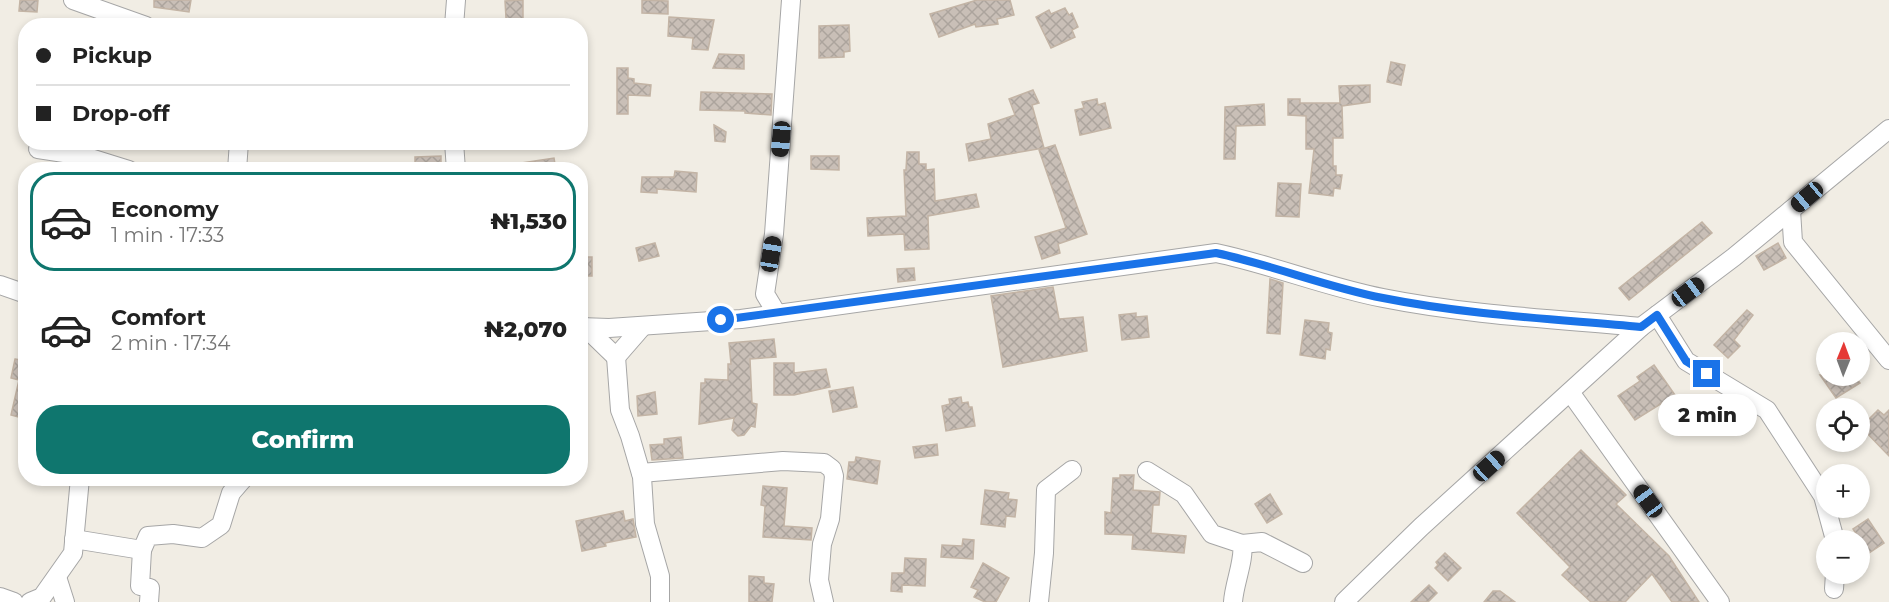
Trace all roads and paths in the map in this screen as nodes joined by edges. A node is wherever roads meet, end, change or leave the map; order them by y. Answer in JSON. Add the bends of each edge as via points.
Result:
{"nodes":[{"id":1,"x":73,"y":0,"type":"edge"},
{"id":2,"x":456,"y":0,"type":"edge"},
{"id":3,"x":791,"y":0,"type":"edge"},
{"id":4,"x":124,"y":18,"type":"edge"},
{"id":5,"x":455,"y":18,"type":"edge"},
{"id":6,"x":1889,"y":129,"type":"edge"},
{"id":7,"x":45,"y":150,"type":"edge"},
{"id":8,"x":103,"y":162,"type":"edge"},
{"id":9,"x":1791,"y":210,"type":"junction"},
{"id":10,"x":1765,"y":231,"type":"junction"},
{"id":11,"x":1793,"y":242,"type":"junction"},
{"id":12,"x":0,"y":285,"type":"edge"},
{"id":13,"x":18,"y":291,"type":"edge"},
{"id":14,"x":777,"y":314,"type":"junction"},
{"id":15,"x":1657,"y":315,"type":"junction"},
{"id":16,"x":643,"y":326,"type":"junction"},
{"id":17,"x":588,"y":327,"type":"edge"},
{"id":18,"x":1641,"y":327,"type":"junction"},
{"id":19,"x":588,"y":332,"type":"edge"},
{"id":20,"x":1886,"y":350,"type":"edge"},
{"id":21,"x":616,"y":357,"type":"junction"},
{"id":22,"x":1569,"y":392,"type":"junction"},
{"id":23,"x":1072,"y":470,"type":"dead end"},
{"id":24,"x":1147,"y":471,"type":"dead end"},
{"id":25,"x":641,"y":473,"type":"junction"},
{"id":26,"x":79,"y":486,"type":"edge"},
{"id":27,"x":237,"y":486,"type":"edge"},
{"id":28,"x":1832,"y":530,"type":"edge"},
{"id":29,"x":74,"y":539,"type":"junction"},
{"id":30,"x":1242,"y":544,"type":"junction"},
{"id":31,"x":142,"y":550,"type":"junction"},
{"id":32,"x":1303,"y":563,"type":"dead end"},
{"id":33,"x":57,"y":577,"type":"junction"},
{"id":34,"x":0,"y":597,"type":"edge"},
{"id":35,"x":42,"y":601,"type":"edge"},
{"id":36,"x":14,"y":602,"type":"edge"},
{"id":37,"x":64,"y":602,"type":"edge"},
{"id":38,"x":149,"y":602,"type":"edge"},
{"id":39,"x":660,"y":602,"type":"edge"},
{"id":40,"x":824,"y":602,"type":"edge"},
{"id":41,"x":1039,"y":602,"type":"edge"},
{"id":42,"x":1233,"y":602,"type":"edge"},
{"id":43,"x":1344,"y":602,"type":"edge"},
{"id":44,"x":1720,"y":602,"type":"edge"}],
"edges":[{"from":1,"to":4,"type":"street"},
{"from":2,"to":5,"type":"street"},
{"from":3,"to":14,"type":"street","via":[[774,234],[765,294]]},
{"from":6,"to":9,"type":"street"},
{"from":7,"to":8,"type":"street"},
{"from":9,"to":10,"type":"street"},
{"from":9,"to":11,"type":"street"},
{"from":10,"to":11,"type":"street"},
{"from":10,"to":15,"type":"street"},
{"from":11,"to":20,"type":"street"},
{"from":12,"to":13,"type":"street"},
{"from":14,"to":16,"type":"street"},
{"from":14,"to":18,"type":"street","via":[[1216,253],[1331,287],[1438,308]]},
{"from":15,"to":18,"type":"street"},
{"from":15,"to":28,"type":"street","via":[[1686,361],[1767,410],[1823,496]]},
{"from":16,"to":17,"type":"street"},
{"from":16,"to":21,"type":"street"},
{"from":18,"to":22,"type":"street"},
{"from":19,"to":21,"type":"street"},
{"from":21,"to":25,"type":"street","via":[[620,410]]},
{"from":22,"to":43,"type":"street","via":[[1421,526]]},
{"from":22,"to":44,"type":"street"},
{"from":23,"to":41,"type":"street","via":[[1046,490]]},
{"from":24,"to":30,"type":"street","via":[[1184,494],[1212,534]]},
{"from":25,"to":39,"type":"street","via":[[645,524],[660,576]]},
{"from":25,"to":40,"type":"street","via":[[783,461],[824,463],[834,476],[819,580]]},
{"from":26,"to":29,"type":"street"},
{"from":27,"to":31,"type":"street","via":[[221,525],[202,538],[148,536]]},
{"from":29,"to":31,"type":"street"},
{"from":29,"to":33,"type":"street","via":[[73,553]]},
{"from":30,"to":32,"type":"street","via":[[1262,542]]},
{"from":30,"to":42,"type":"street","via":[[1244,552],[1234,583]]},
{"from":31,"to":38,"type":"street","via":[[140,586],[150,588]]},
{"from":33,"to":35,"type":"street"},
{"from":33,"to":37,"type":"street"},
{"from":34,"to":36,"type":"street"}]}
